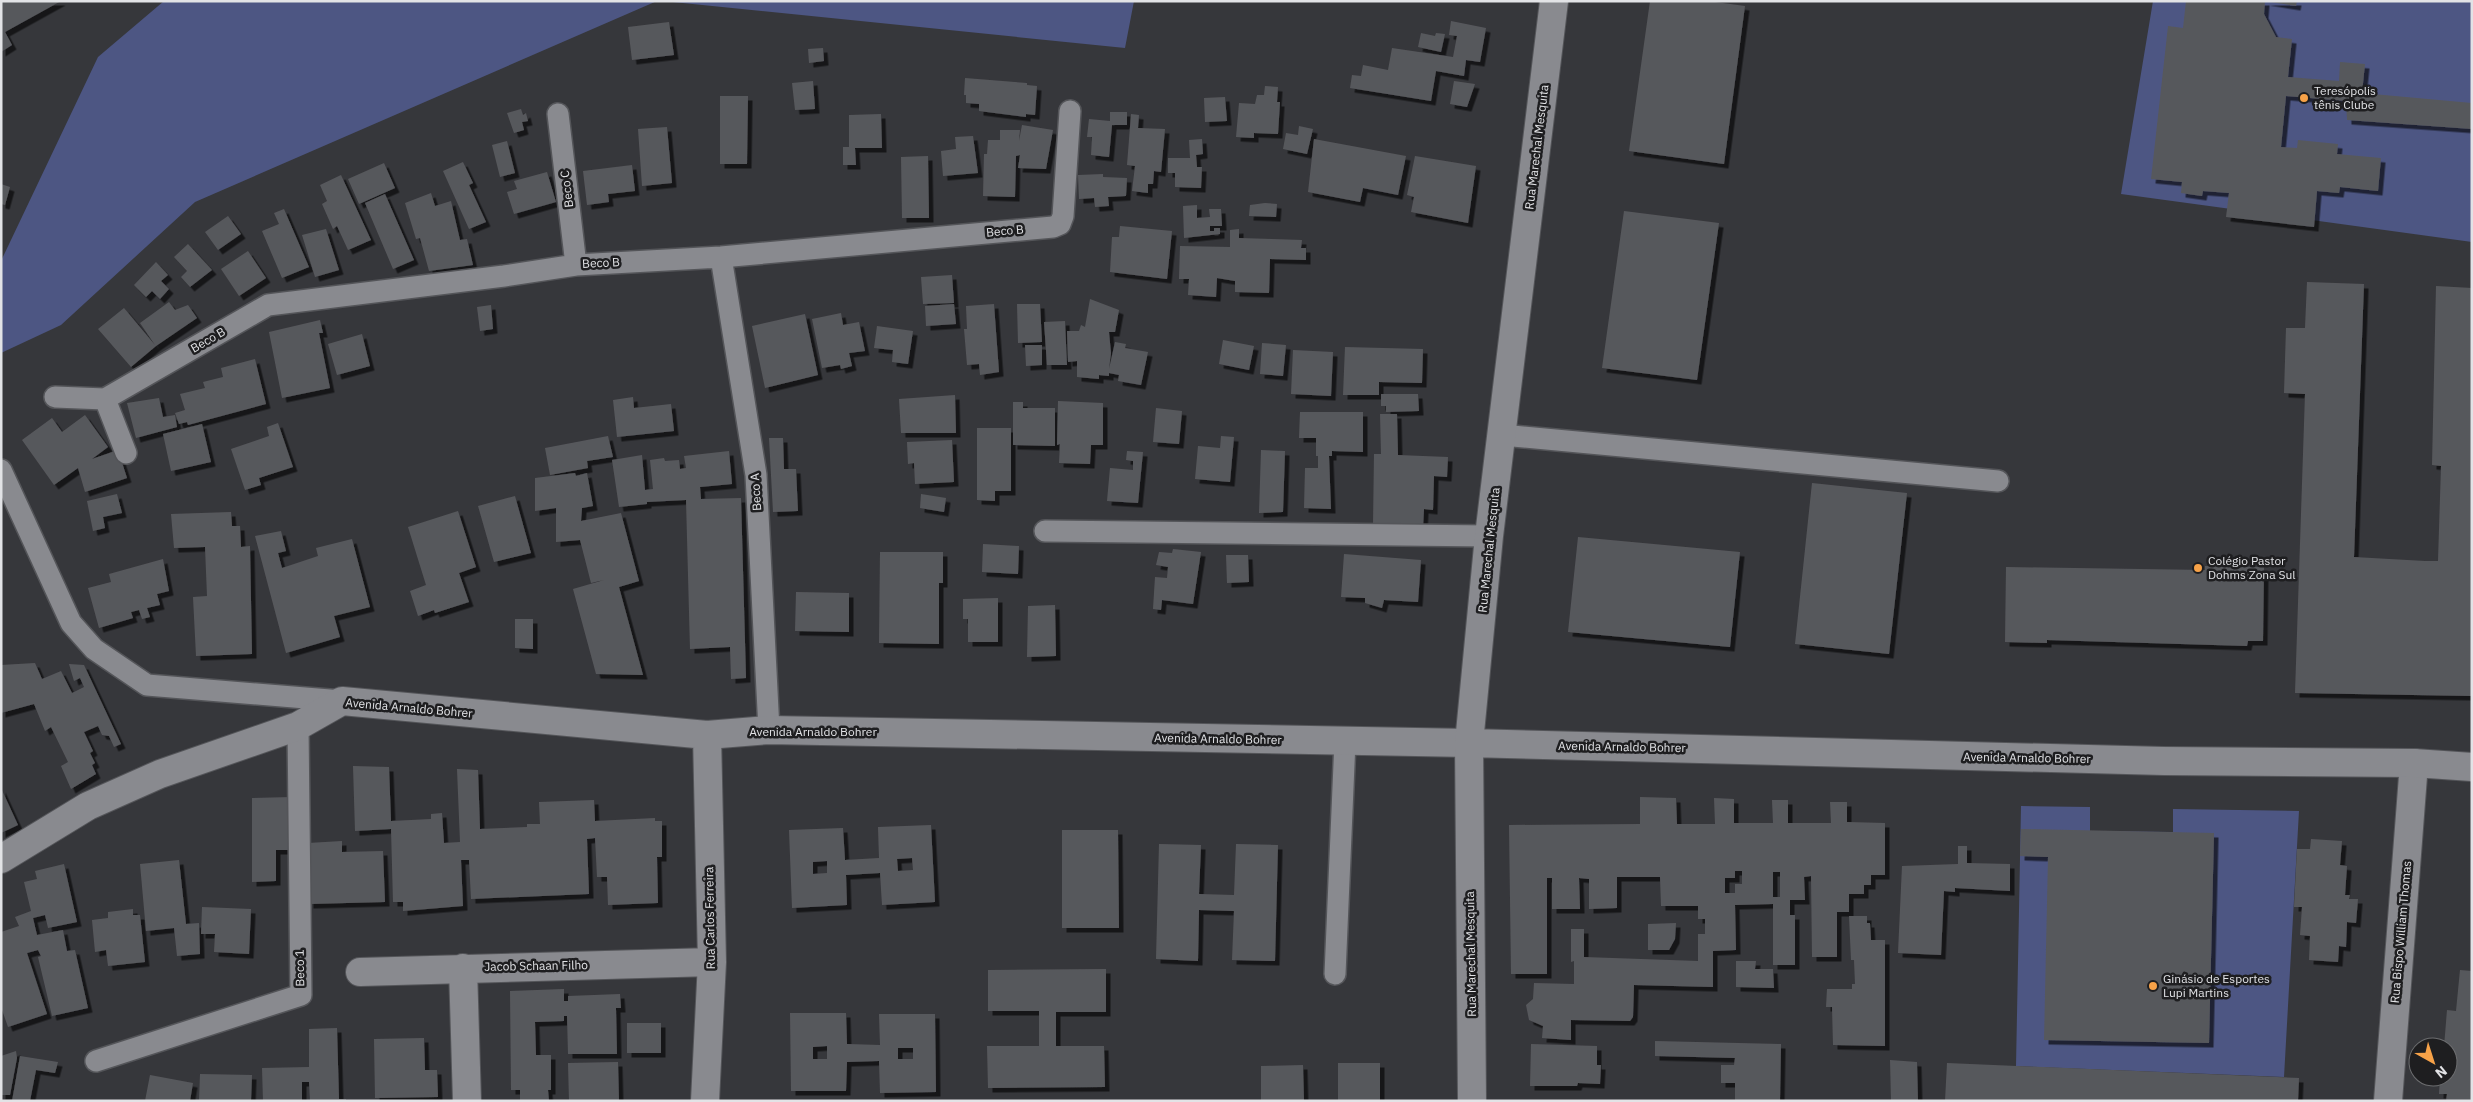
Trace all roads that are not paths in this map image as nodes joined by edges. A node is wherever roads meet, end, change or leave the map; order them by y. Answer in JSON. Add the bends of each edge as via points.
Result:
{"nodes":[{"id":1,"x":1554,"y":1,"type":"edge"},
{"id":2,"x":1070,"y":111,"type":"dead end"},
{"id":3,"x":558,"y":114,"type":"dead end"},
{"id":4,"x":721,"y":257,"type":"junction"},
{"id":5,"x":576,"y":265,"type":"junction"},
{"id":6,"x":55,"y":397,"type":"dead end"},
{"id":7,"x":105,"y":399,"type":"junction"},
{"id":8,"x":1502,"y":436,"type":"junction"},
{"id":9,"x":126,"y":453,"type":"dead end"},
{"id":10,"x":1,"y":470,"type":"edge"},
{"id":11,"x":1998,"y":481,"type":"dead end"},
{"id":12,"x":1045,"y":531,"type":"dead end"},
{"id":13,"x":1489,"y":536,"type":"junction"},
{"id":14,"x":342,"y":701,"type":"junction"},
{"id":15,"x":298,"y":726,"type":"junction"},
{"id":16,"x":769,"y":730,"type":"junction"},
{"id":17,"x":707,"y":735,"type":"junction"},
{"id":18,"x":1345,"y":741,"type":"junction"},
{"id":19,"x":1469,"y":743,"type":"junction"},
{"id":20,"x":2414,"y":763,"type":"junction"},
{"id":21,"x":2472,"y":766,"type":"edge"},
{"id":22,"x":1,"y":859,"type":"edge"},
{"id":23,"x":712,"y":962,"type":"junction"},
{"id":24,"x":464,"y":968,"type":"junction"},
{"id":25,"x":360,"y":972,"type":"dead end"},
{"id":26,"x":1335,"y":974,"type":"dead end"},
{"id":27,"x":96,"y":1061,"type":"dead end"},
{"id":28,"x":467,"y":1101,"type":"edge"},
{"id":29,"x":705,"y":1101,"type":"edge"},
{"id":30,"x":1472,"y":1101,"type":"edge"},
{"id":31,"x":2388,"y":1101,"type":"edge"}],
"edges":[{"from":1,"to":8,"type":"street","name":"Rua Marechal Mesquita"},
{"from":2,"to":4,"type":"lane","name":"Beco B","via":[[1063,216],[1060,224],[1053,227]]},
{"from":3,"to":5,"type":"lane","name":"Beco C"},
{"from":4,"to":5,"type":"lane","name":"Beco B"},
{"from":4,"to":16,"type":"lane","name":"Beco A","via":[[756,475]]},
{"from":5,"to":7,"type":"lane","name":"Beco B","via":[[268,305]]},
{"from":6,"to":7,"type":"lane"},
{"from":7,"to":9,"type":"lane"},
{"from":8,"to":11,"type":"lane"},
{"from":8,"to":13,"type":"street","name":"Rua Marechal Mesquita"},
{"from":10,"to":14,"type":"lane","via":[[71,623],[94,650],[147,685]]},
{"from":12,"to":13,"type":"lane"},
{"from":13,"to":19,"type":"street","name":"Rua Marechal Mesquita"},
{"from":14,"to":15,"type":"street","name":"Avenida Arnaldo Bohrer"},
{"from":14,"to":17,"type":"street","name":"Avenida Arnaldo Bohrer"},
{"from":15,"to":22,"type":"street","name":"Avenida Arnaldo Bohrer","via":[[160,774],[88,806]]},
{"from":15,"to":27,"type":"lane","name":"Beco 1","via":[[301,995]]},
{"from":16,"to":17,"type":"street","name":"Avenida Arnaldo Bohrer"},
{"from":16,"to":18,"type":"street","name":"Avenida Arnaldo Bohrer"},
{"from":17,"to":23,"type":"street","name":"Rua Carlos Ferreira"},
{"from":18,"to":19,"type":"street","name":"Avenida Arnaldo Bohrer"},
{"from":18,"to":26,"type":"lane"},
{"from":19,"to":20,"type":"street","name":"Avenida Arnaldo Bohrer","via":[[2164,761]]},
{"from":19,"to":30,"type":"street","name":"Rua Marechal Mesquita"},
{"from":20,"to":21,"type":"street","name":"Avenida Arnaldo Bohrer"},
{"from":20,"to":31,"type":"street","name":"Rua Bispo William Thomas"},
{"from":23,"to":24,"type":"street","name":"Jacob Schaan Filho"},
{"from":23,"to":29,"type":"street","name":"Rua Carlos Ferreira"},
{"from":24,"to":25,"type":"street","name":"Jacob Schaan Filho"},
{"from":24,"to":28,"type":"street"}]}
